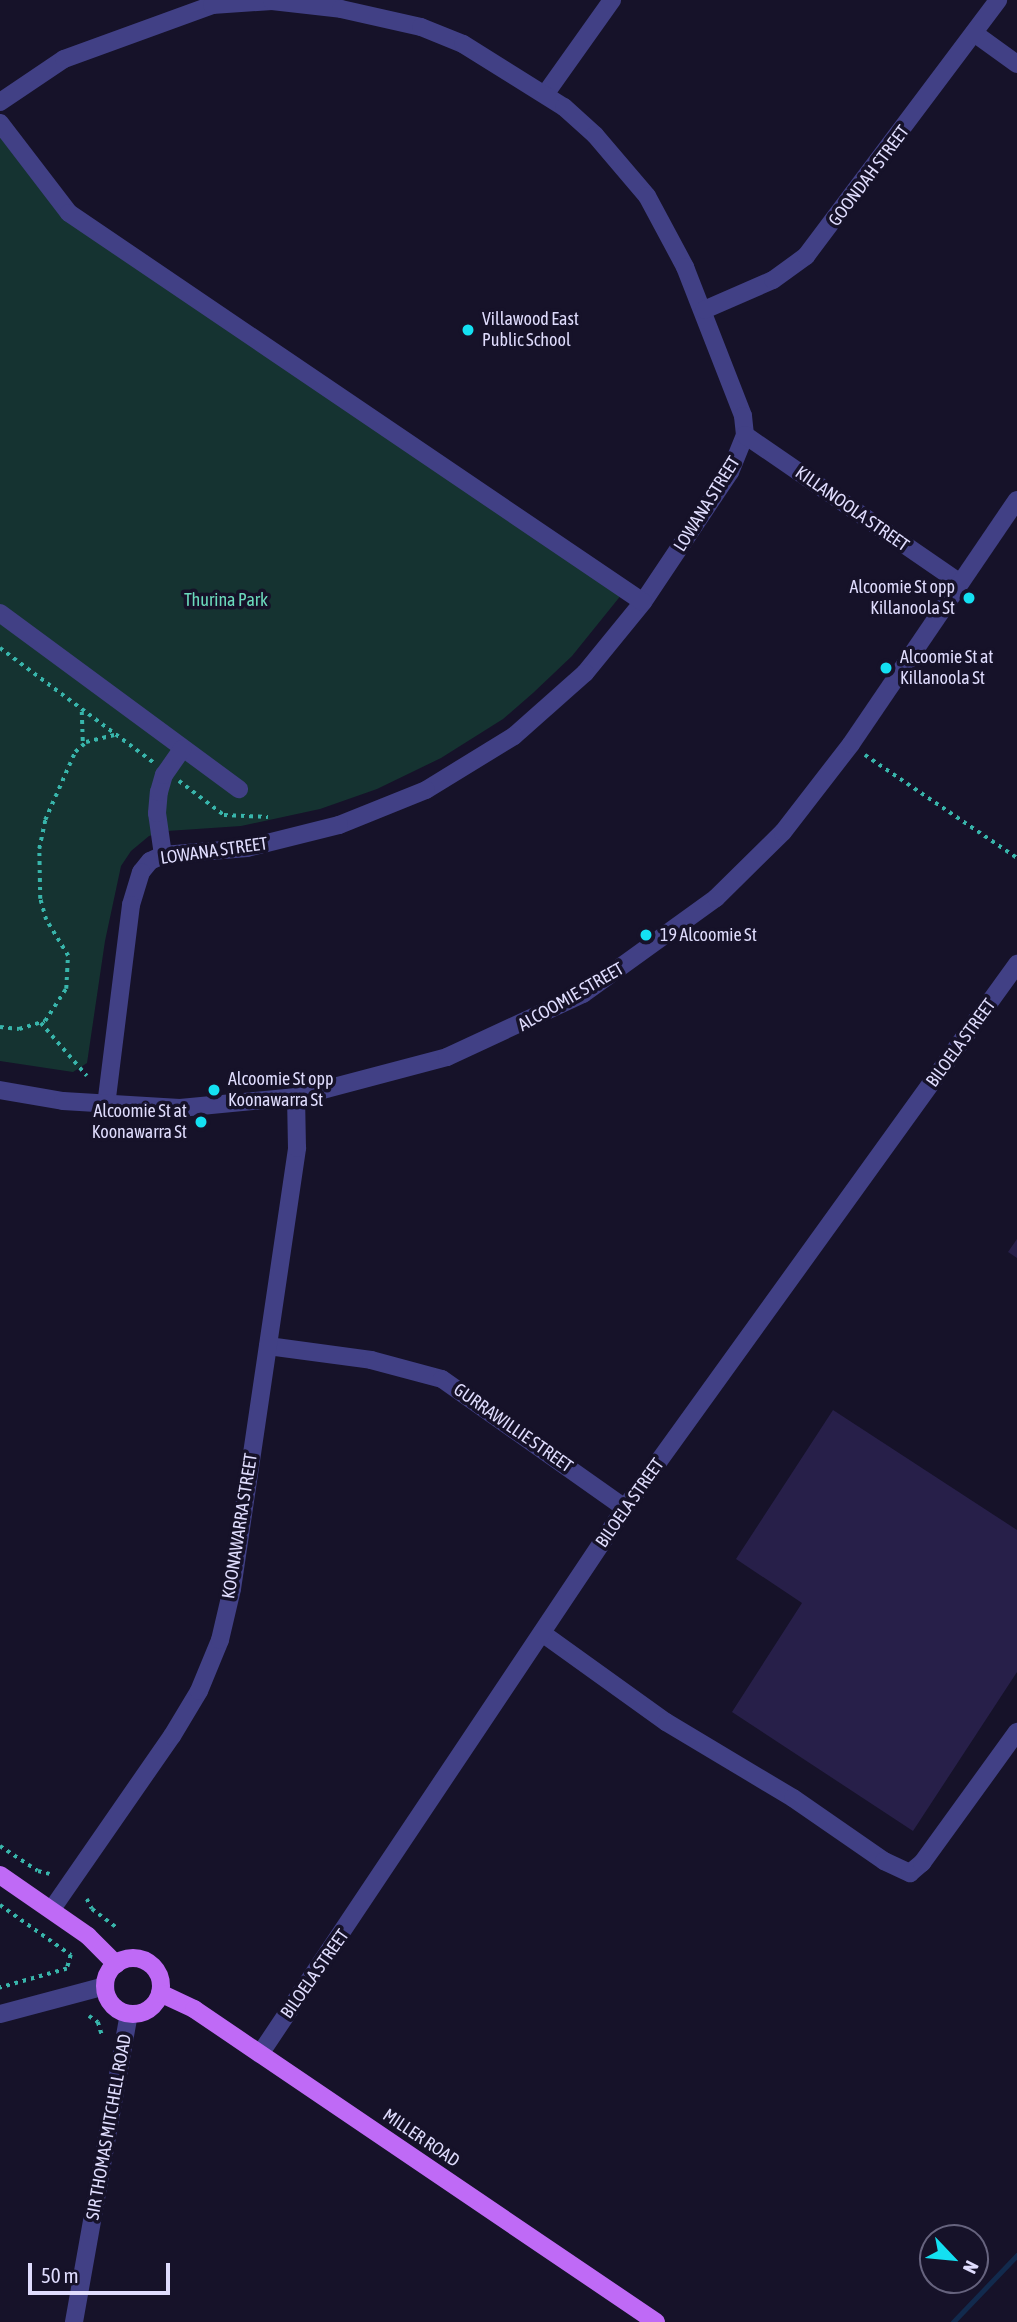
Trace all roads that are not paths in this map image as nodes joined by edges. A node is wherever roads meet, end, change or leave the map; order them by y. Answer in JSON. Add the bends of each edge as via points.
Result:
{"nodes":[{"id":1,"x":612,"y":0,"type":"edge"},
{"id":2,"x":998,"y":0,"type":"edge"},
{"id":3,"x":211,"y":2,"type":"edge"},
{"id":4,"x":974,"y":33,"type":"junction"},
{"id":5,"x":1017,"y":64,"type":"edge"},
{"id":6,"x":546,"y":93,"type":"junction"},
{"id":7,"x":0,"y":102,"type":"edge"},
{"id":8,"x":0,"y":123,"type":"edge"},
{"id":9,"x":704,"y":310,"type":"junction"},
{"id":10,"x":745,"y":435,"type":"junction"},
{"id":11,"x":1017,"y":500,"type":"edge"},
{"id":12,"x":960,"y":583,"type":"junction"},
{"id":13,"x":643,"y":602,"type":"junction"},
{"id":14,"x":0,"y":613,"type":"edge"},
{"id":15,"x":182,"y":749,"type":"junction"},
{"id":16,"x":239,"y":789,"type":"dead end"},
{"id":17,"x":163,"y":855,"type":"junction"},
{"id":18,"x":1017,"y":964,"type":"edge"},
{"id":19,"x":0,"y":1090,"type":"edge"},
{"id":20,"x":296,"y":1097,"type":"junction"},
{"id":21,"x":106,"y":1105,"type":"junction"},
{"id":22,"x":268,"y":1346,"type":"junction"},
{"id":23,"x":625,"y":1508,"type":"junction"},
{"id":24,"x":542,"y":1633,"type":"junction"},
{"id":25,"x":1017,"y":1732,"type":"edge"},
{"id":26,"x":0,"y":1875,"type":"edge"},
{"id":27,"x":52,"y":1909,"type":"junction"},
{"id":28,"x":116,"y":1964,"type":"junction"},
{"id":29,"x":105,"y":1986,"type":"junction"},
{"id":30,"x":160,"y":1993,"type":"junction"},
{"id":31,"x":0,"y":2014,"type":"edge"},
{"id":32,"x":129,"y":2014,"type":"junction"},
{"id":33,"x":260,"y":2054,"type":"junction"},
{"id":34,"x":74,"y":2322,"type":"edge"},
{"id":35,"x":656,"y":2322,"type":"edge"}],
"edges":[{"from":1,"to":6,"type":"street"},
{"from":2,"to":4,"type":"street","name":"GOONDAH STREET"},
{"from":3,"to":6,"type":"street","name":"LOWANA STREET","via":[[272,1],[389,19],[463,44]]},
{"from":3,"to":7,"type":"street","name":"LOWANA STREET","via":[[64,59]]},
{"from":4,"to":5,"type":"street"},
{"from":4,"to":9,"type":"street","name":"GOONDAH STREET","via":[[806,256],[773,280]]},
{"from":6,"to":9,"type":"street","name":"LOWANA STREET","via":[[595,135],[647,196],[668,230]]},
{"from":8,"to":13,"type":"street","via":[[69,213]]},
{"from":9,"to":10,"type":"street","name":"LOWANA STREET","via":[[739,400]]},
{"from":10,"to":12,"type":"street","name":"KILLANOOLA STREET"},
{"from":10,"to":13,"type":"street","name":"LOWANA STREET","via":[[720,491]]},
{"from":11,"to":12,"type":"street","name":"ALCOOMIE STREET"},
{"from":12,"to":20,"type":"street","name":"ALCOOMIE STREET","via":[[809,801],[748,868],[658,944],[583,994],[481,1043],[406,1070]]},
{"from":13,"to":17,"type":"street","name":"LOWANA STREET","via":[[552,705],[472,765],[426,790],[292,839]]},
{"from":14,"to":15,"type":"street"},
{"from":15,"to":16,"type":"street"},
{"from":15,"to":17,"type":"street","via":[[166,771],[157,813]]},
{"from":17,"to":21,"type":"street","name":"LOWANA STREET","via":[[150,861],[135,888]]},
{"from":18,"to":23,"type":"street","name":"BILOELA STREET"},
{"from":19,"to":21,"type":"street","name":"ALCOOMIE STREET"},
{"from":20,"to":21,"type":"street","name":"ALCOOMIE STREET","via":[[180,1108]]},
{"from":20,"to":22,"type":"street","name":"KOONAWARRA STREET","via":[[297,1148]]},
{"from":22,"to":23,"type":"street","name":"GURRAWILLIE STREET","via":[[371,1360],[442,1379]]},
{"from":22,"to":27,"type":"street","name":"KOONAWARRA STREET","via":[[232,1590],[220,1640],[199,1691],[172,1736]]},
{"from":23,"to":24,"type":"street","name":"BILOELA STREET"},
{"from":24,"to":25,"type":"street","via":[[666,1723],[910,1873],[922,1863]]},
{"from":24,"to":33,"type":"street","name":"BILOELA STREET"},
{"from":26,"to":27,"type":"main road"},
{"from":27,"to":28,"type":"main road"},
{"from":28,"to":29,"type":"main road"},
{"from":28,"to":30,"type":"main road","via":[[132,1958],[148,1963],[159,1977]]},
{"from":29,"to":31,"type":"street"},
{"from":29,"to":32,"type":"main road","via":[[115,2007]]},
{"from":30,"to":32,"type":"main road","via":[[151,2007]]},
{"from":30,"to":33,"type":"main road","name":"MILLER ROAD","via":[[194,2009]]},
{"from":32,"to":34,"type":"street","name":"SIR THOMAS MITCHELL ROAD"},
{"from":33,"to":35,"type":"main road","name":"MILLER ROAD"}]}
